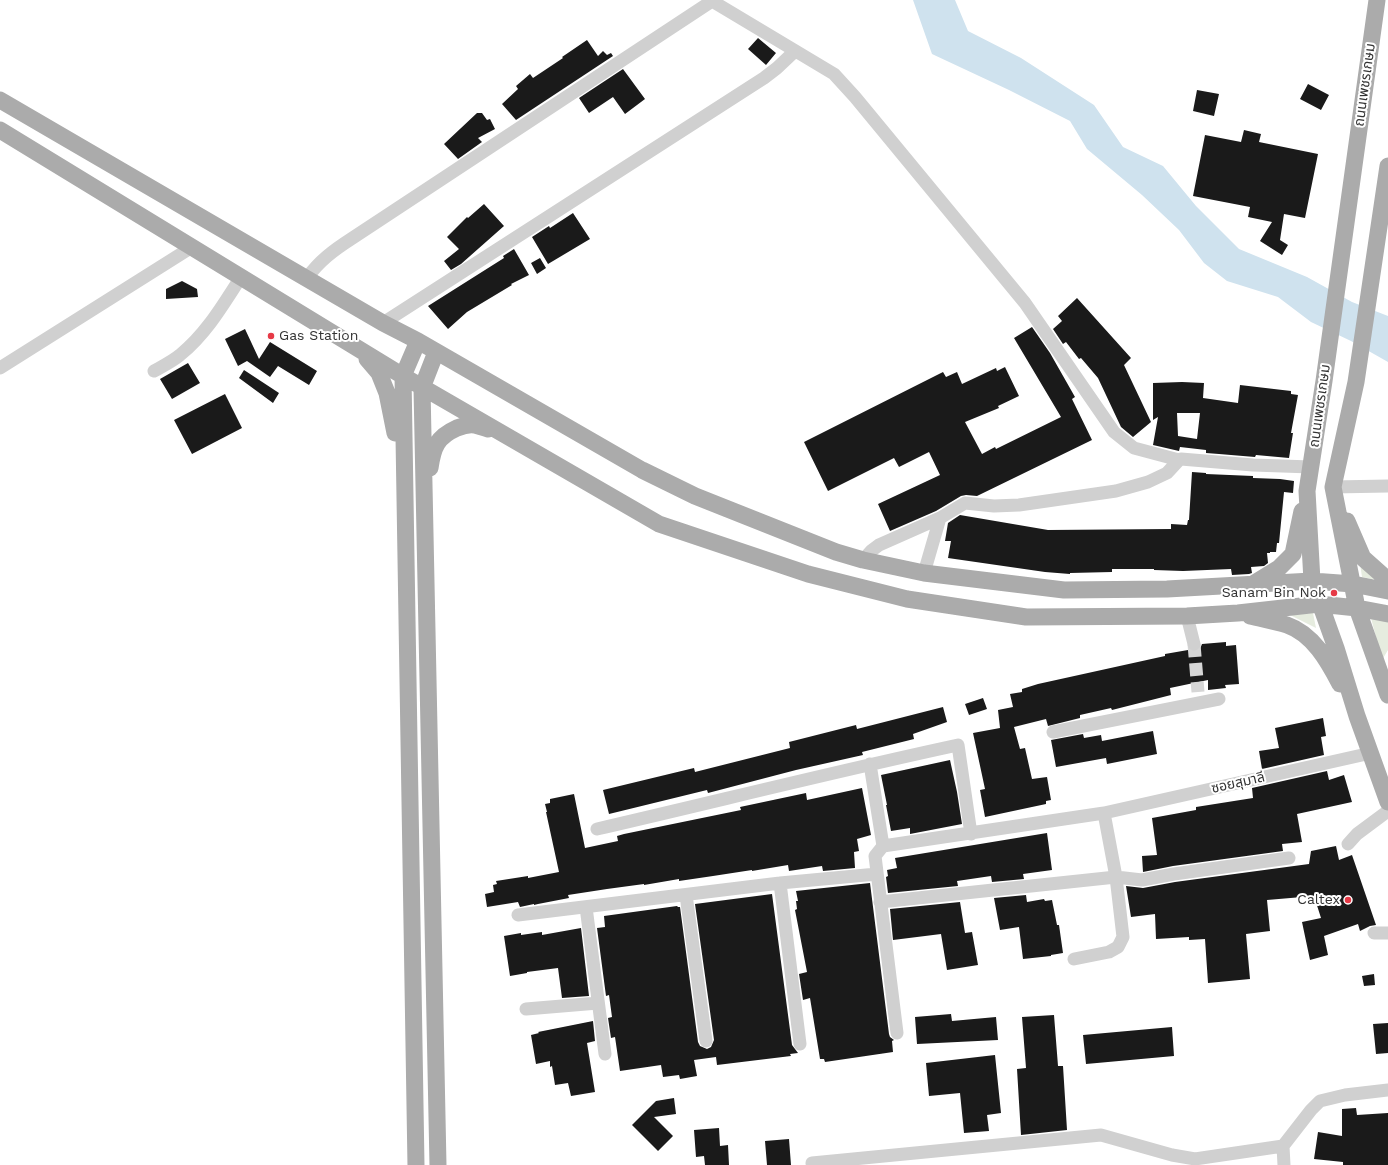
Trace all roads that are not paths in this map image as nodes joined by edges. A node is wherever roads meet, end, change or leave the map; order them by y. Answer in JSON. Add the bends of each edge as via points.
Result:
{"nodes":[{"id":1,"x":1378,"y":0,"type":"edge"},
{"id":2,"x":795,"y":51,"type":"junction"},
{"id":3,"x":0,"y":100,"type":"edge"},
{"id":4,"x":0,"y":130,"type":"edge"},
{"id":5,"x":1388,"y":166,"type":"edge"},
{"id":6,"x":192,"y":247,"type":"junction"},
{"id":7,"x":241,"y":277,"type":"junction"},
{"id":8,"x":307,"y":278,"type":"junction"},
{"id":9,"x":383,"y":323,"type":"junction"},
{"id":10,"x":418,"y":341,"type":"junction"},
{"id":11,"x":358,"y":349,"type":"junction"},
{"id":12,"x":436,"y":352,"type":"junction"},
{"id":13,"x":0,"y":368,"type":"edge"},
{"id":14,"x":154,"y":371,"type":"dead end"},
{"id":15,"x":403,"y":376,"type":"junction"},
{"id":16,"x":422,"y":388,"type":"junction"},
{"id":17,"x":503,"y":434,"type":"junction"},
{"id":18,"x":1179,"y":460,"type":"junction"},
{"id":19,"x":1311,"y":467,"type":"junction"},
{"id":20,"x":1388,"y":486,"type":"edge"},
{"id":21,"x":1333,"y":487,"type":"junction"},
{"id":22,"x":1307,"y":491,"type":"junction"},
{"id":23,"x":405,"y":513,"type":"junction"},
{"id":24,"x":425,"y":514,"type":"junction"},
{"id":25,"x":940,"y":518,"type":"junction"},
{"id":26,"x":863,"y":560,"type":"junction"},
{"id":27,"x":924,"y":573,"type":"junction"},
{"id":28,"x":1388,"y":580,"type":"edge"},
{"id":29,"x":1312,"y":582,"type":"junction"},
{"id":30,"x":1352,"y":584,"type":"junction"},
{"id":31,"x":1252,"y":585,"type":"junction"},
{"id":32,"x":1388,"y":591,"type":"edge"},
{"id":33,"x":1319,"y":604,"type":"junction"},
{"id":34,"x":1357,"y":608,"type":"junction"},
{"id":35,"x":1238,"y":613,"type":"junction"},
{"id":36,"x":1388,"y":614,"type":"edge"},
{"id":37,"x":1187,"y":616,"type":"junction"},
{"id":38,"x":1194,"y":644,"type":"tunnel mouth"},
{"id":39,"x":1198,"y":692,"type":"dead end"},
{"id":40,"x":1388,"y":695,"type":"edge"},
{"id":41,"x":1219,"y":699,"type":"dead end"},
{"id":42,"x":1183,"y":706,"type":"junction"},
{"id":43,"x":1357,"y":716,"type":"junction"},
{"id":44,"x":1053,"y":732,"type":"dead end"},
{"id":45,"x":1371,"y":753,"type":"junction"},
{"id":46,"x":870,"y":764,"type":"junction"},
{"id":47,"x":1388,"y":802,"type":"edge"},
{"id":48,"x":1388,"y":811,"type":"edge"},
{"id":49,"x":1104,"y":813,"type":"junction"},
{"id":50,"x":597,"y":829,"type":"dead end"},
{"id":51,"x":971,"y":834,"type":"junction"},
{"id":52,"x":1348,"y":844,"type":"dead end"},
{"id":53,"x":883,"y":846,"type":"junction"},
{"id":54,"x":1289,"y":858,"type":"dead end"},
{"id":55,"x":877,"y":874,"type":"junction"},
{"id":56,"x":1116,"y":877,"type":"junction"},
{"id":57,"x":780,"y":883,"type":"junction"},
{"id":58,"x":686,"y":895,"type":"junction"},
{"id":59,"x":880,"y":902,"type":"junction"},
{"id":60,"x":586,"y":907,"type":"junction"},
{"id":61,"x":518,"y":916,"type":"dead end"},
{"id":62,"x":1374,"y":933,"type":"dead end"},
{"id":63,"x":1388,"y":933,"type":"edge"},
{"id":64,"x":1074,"y":959,"type":"dead end"},
{"id":65,"x":598,"y":1003,"type":"junction"},
{"id":66,"x":526,"y":1009,"type":"dead end"},
{"id":67,"x":896,"y":1033,"type":"dead end"},
{"id":68,"x":706,"y":1041,"type":"dead end"},
{"id":69,"x":800,"y":1044,"type":"dead end"},
{"id":70,"x":605,"y":1054,"type":"dead end"},
{"id":71,"x":1388,"y":1090,"type":"edge"},
{"id":72,"x":1283,"y":1146,"type":"junction"},
{"id":73,"x":1204,"y":1162,"type":"edge"},
{"id":74,"x":812,"y":1164,"type":"dead end"},
{"id":75,"x":416,"y":1165,"type":"edge"},
{"id":76,"x":438,"y":1165,"type":"edge"},
{"id":77,"x":1284,"y":1165,"type":"edge"}],
"edges":[{"from":1,"to":19,"type":"main road","name":"ถนนเพชรเกษม"},
{"from":2,"to":8,"type":"street","via":[[712,1],[328,254]]},
{"from":2,"to":9,"type":"street","via":[[764,78]]},
{"from":2,"to":18,"type":"street","via":[[834,74],[855,97],[1025,303],[1114,432],[1134,448]]},
{"from":3,"to":8,"type":"main road"},
{"from":4,"to":6,"type":"main road"},
{"from":5,"to":21,"type":"main road","name":"ถนนเพชรเกษม","via":[[1356,382]]},
{"from":6,"to":7,"type":"main road"},
{"from":6,"to":13,"type":"street"},
{"from":7,"to":11,"type":"main road"},
{"from":7,"to":14,"type":"street","via":[[215,318],[198,339],[180,356]]},
{"from":8,"to":9,"type":"main road"},
{"from":9,"to":10,"type":"main road"},
{"from":10,"to":12,"type":"main road"},
{"from":10,"to":15,"type":"main road"},
{"from":11,"to":15,"type":"main road"},
{"from":11,"to":23,"type":"main road","via":[[379,373],[387,393],[394,424]]},
{"from":12,"to":16,"type":"main road"},
{"from":12,"to":26,"type":"main road","via":[[642,470],[682,490],[752,520]]},
{"from":15,"to":16,"type":"main road"},
{"from":15,"to":23,"type":"main road"},
{"from":16,"to":17,"type":"main road"},
{"from":16,"to":24,"type":"main road"},
{"from":17,"to":24,"type":"main road","via":[[474,425],[462,426],[445,433],[436,444],[432,457]]},
{"from":17,"to":37,"type":"main road","via":[[659,524],[808,574],[907,599],[1026,617]]},
{"from":18,"to":19,"type":"street"},
{"from":18,"to":25,"type":"street","via":[[1167,473],[1148,482],[1116,491],[1020,506],[965,503]]},
{"from":19,"to":22,"type":"main road","name":"ถนนเพชรเกษม"},
{"from":20,"to":21,"type":"street"},
{"from":21,"to":28,"type":"main road","via":[[1363,558]]},
{"from":21,"to":30,"type":"main road","name":"ถนนเพชรเกษม"},
{"from":22,"to":29,"type":"main road","name":"ถนนเพชรเกษม"},
{"from":22,"to":31,"type":"main road","via":[[1293,554],[1279,568]]},
{"from":23,"to":75,"type":"main road"},
{"from":24,"to":76,"type":"main road"},
{"from":25,"to":26,"type":"street","via":[[879,545]]},
{"from":25,"to":27,"type":"street"},
{"from":26,"to":27,"type":"main road"},
{"from":27,"to":31,"type":"main road","via":[[1064,590]]},
{"from":29,"to":30,"type":"main road"},
{"from":29,"to":31,"type":"main road"},
{"from":29,"to":33,"type":"main road","name":"ถนนเพชรเกษม"},
{"from":30,"to":32,"type":"main road"},
{"from":30,"to":34,"type":"main road","name":"ถนนเพชรเกษม"},
{"from":33,"to":34,"type":"main road"},
{"from":33,"to":35,"type":"main road"},
{"from":33,"to":43,"type":"main road","name":"ถนนเพชรเกษม"},
{"from":34,"to":36,"type":"main road"},
{"from":34,"to":40,"type":"main road","name":"ถนนเพชรเกษม"},
{"from":35,"to":37,"type":"main road"},
{"from":35,"to":43,"type":"main road","via":[[1288,626],[1310,638],[1331,668]]},
{"from":37,"to":38,"type":"street"},
{"from":39,"to":42,"type":"street"},
{"from":41,"to":42,"type":"street"},
{"from":42,"to":44,"type":"street"},
{"from":43,"to":45,"type":"main road","name":"ถนนเพชรเกษม"},
{"from":45,"to":47,"type":"main road","name":"ถนนเพชรเกษม"},
{"from":45,"to":49,"type":"street","name":"ซอยสุมาลี"},
{"from":46,"to":50,"type":"street"},
{"from":46,"to":51,"type":"street","via":[[958,745]]},
{"from":46,"to":53,"type":"street"},
{"from":48,"to":52,"type":"street"},
{"from":49,"to":51,"type":"street","name":"ซอยสุมาลี"},
{"from":49,"to":56,"type":"street"},
{"from":51,"to":53,"type":"street","name":"ซอยสุมาลี"},
{"from":53,"to":55,"type":"street","via":[[875,856]]},
{"from":54,"to":56,"type":"street","via":[[1142,880]]},
{"from":55,"to":57,"type":"street"},
{"from":55,"to":59,"type":"street"},
{"from":56,"to":59,"type":"street"},
{"from":56,"to":64,"type":"street","via":[[1123,937],[1118,947],[1109,952]]},
{"from":57,"to":58,"type":"street"},
{"from":57,"to":69,"type":"street"},
{"from":58,"to":60,"type":"street"},
{"from":58,"to":68,"type":"street"},
{"from":59,"to":67,"type":"street"},
{"from":60,"to":61,"type":"street"},
{"from":60,"to":65,"type":"street"},
{"from":62,"to":63,"type":"street"},
{"from":65,"to":66,"type":"street"},
{"from":65,"to":70,"type":"street"},
{"from":71,"to":72,"type":"street","via":[[1344,1095],[1320,1101]]},
{"from":72,"to":73,"type":"street"},
{"from":72,"to":77,"type":"street"},
{"from":73,"to":74,"type":"street","via":[[1101,1135]]}]}
